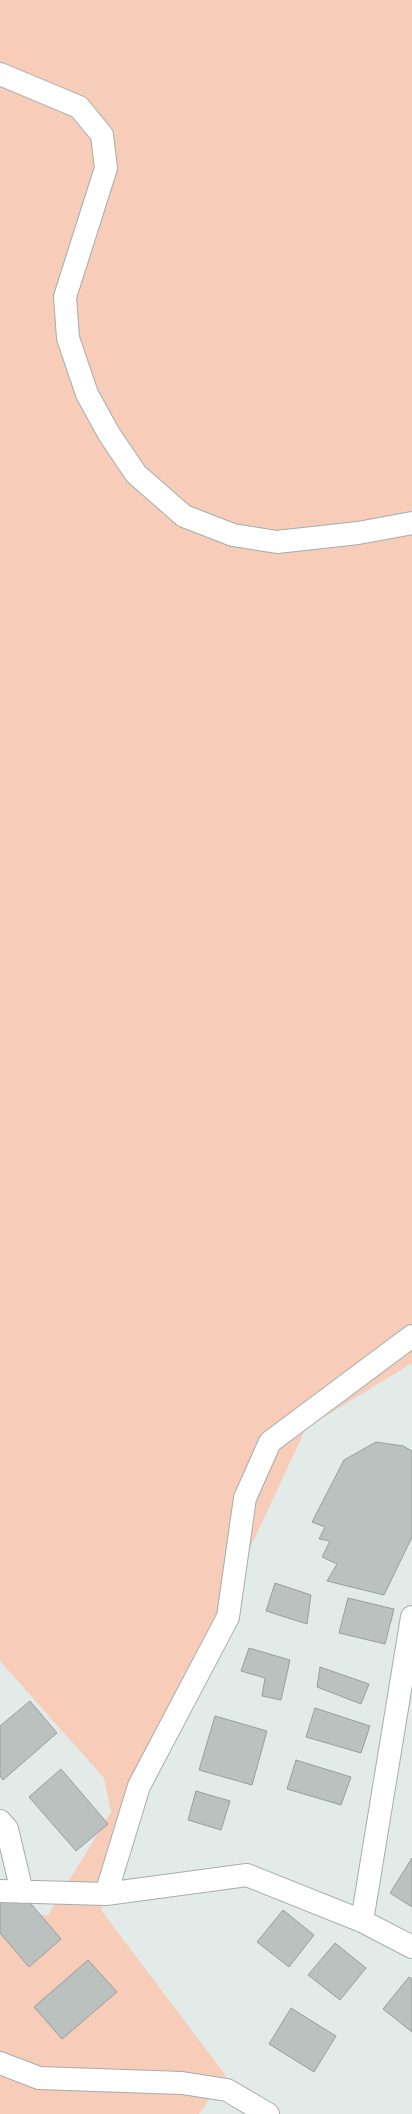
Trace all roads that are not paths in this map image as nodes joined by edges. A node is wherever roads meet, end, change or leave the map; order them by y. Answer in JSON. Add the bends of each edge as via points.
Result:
{"nodes":[{"id":1,"x":0,"y":74,"type":"edge"},
{"id":2,"x":412,"y":523,"type":"edge"},
{"id":3,"x":412,"y":1336,"type":"edge"},
{"id":4,"x":412,"y":1617,"type":"edge"},
{"id":5,"x":405,"y":1694,"type":"edge"},
{"id":6,"x":0,"y":1821,"type":"edge"},
{"id":7,"x":0,"y":1891,"type":"edge"},
{"id":8,"x":22,"y":1892,"type":"junction"},
{"id":9,"x":106,"y":1894,"type":"junction"},
{"id":10,"x":362,"y":1921,"type":"junction"},
{"id":11,"x":412,"y":1948,"type":"edge"},
{"id":12,"x":0,"y":2063,"type":"edge"},
{"id":13,"x":268,"y":2114,"type":"edge"}],
"edges":[{"from":1,"to":2,"type":"street","via":[[79,107],[102,135],[106,168],[65,297],[68,338],[87,394],[109,434],[136,474],[184,516],[233,534],[269,541],[358,533]]},
{"from":3,"to":9,"type":"street","via":[[270,1442],[245,1498],[228,1617],[139,1786]]},
{"from":4,"to":5,"type":"street"},
{"from":5,"to":10,"type":"street"},
{"from":6,"to":8,"type":"street","via":[[7,1829]]},
{"from":7,"to":8,"type":"street"},
{"from":8,"to":9,"type":"street"},
{"from":9,"to":10,"type":"street","via":[[247,1875]]},
{"from":10,"to":11,"type":"street"},
{"from":12,"to":13,"type":"street","via":[[38,2078],[182,2082],[227,2090]]}]}
